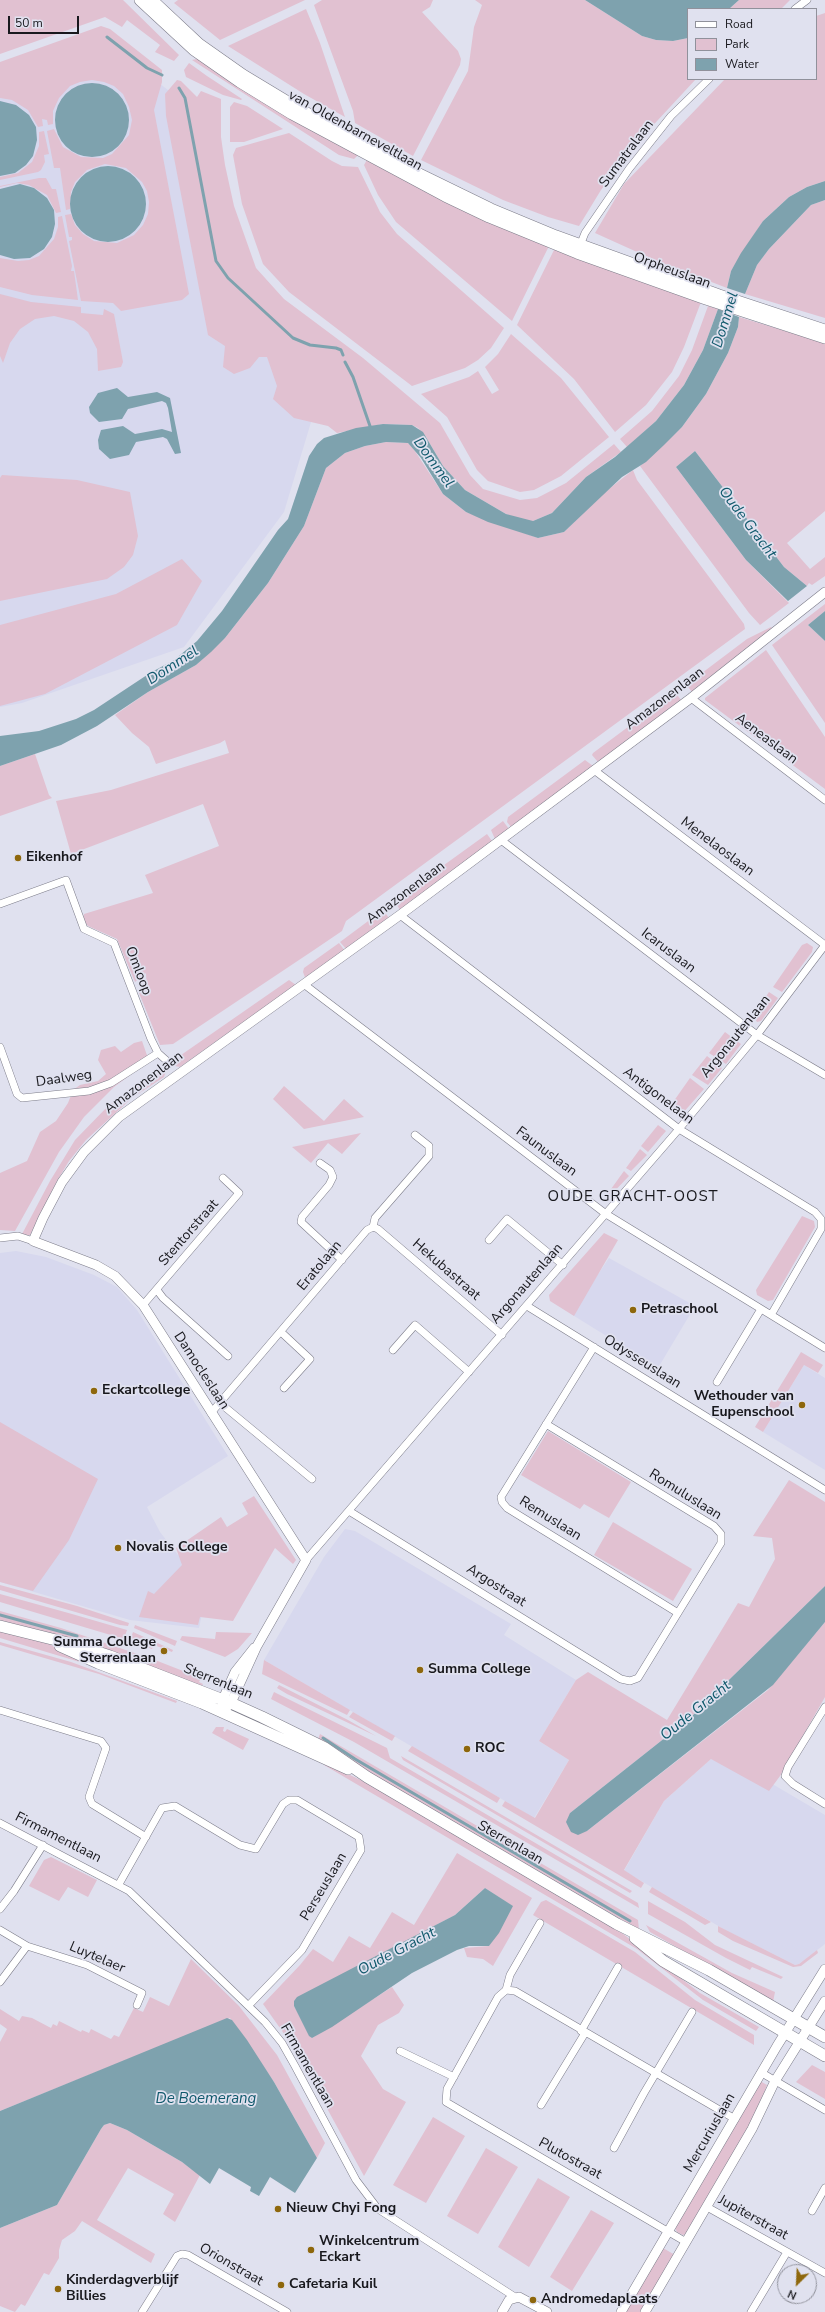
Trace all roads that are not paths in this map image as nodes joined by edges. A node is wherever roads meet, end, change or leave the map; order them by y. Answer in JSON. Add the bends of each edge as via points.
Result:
{"nodes":[{"id":1,"x":140,"y":0,"type":"edge"},
{"id":2,"x":152,"y":0,"type":"edge"},
{"id":3,"x":807,"y":0,"type":"edge"},
{"id":4,"x":796,"y":8,"type":"edge"},
{"id":5,"x":708,"y":80,"type":"edge"},
{"id":6,"x":579,"y":249,"type":"junction"},
{"id":7,"x":746,"y":309,"type":"junction"},
{"id":8,"x":825,"y":330,"type":"edge"},
{"id":9,"x":825,"y":338,"type":"edge"},
{"id":10,"x":824,"y":593,"type":"edge"},
{"id":11,"x":691,"y":698,"type":"junction"},
{"id":12,"x":594,"y":770,"type":"junction"},
{"id":13,"x":825,"y":800,"type":"edge"},
{"id":14,"x":501,"y":840,"type":"junction"},
{"id":15,"x":0,"y":904,"type":"edge"},
{"id":16,"x":400,"y":915,"type":"junction"},
{"id":17,"x":825,"y":945,"type":"edge"},
{"id":18,"x":305,"y":985,"type":"junction"},
{"id":19,"x":757,"y":1035,"type":"junction"},
{"id":20,"x":0,"y":1047,"type":"edge"},
{"id":21,"x":158,"y":1053,"type":"junction"},
{"id":22,"x":167,"y":1061,"type":"dead end"},
{"id":23,"x":825,"y":1075,"type":"edge"},
{"id":24,"x":679,"y":1129,"type":"junction"},
{"id":25,"x":415,"y":1135,"type":"dead end"},
{"id":26,"x":320,"y":1163,"type":"dead end"},
{"id":27,"x":223,"y":1178,"type":"dead end"},
{"id":28,"x":606,"y":1214,"type":"junction"},
{"id":29,"x":372,"y":1227,"type":"junction"},
{"id":30,"x":0,"y":1238,"type":"edge"},
{"id":31,"x":489,"y":1240,"type":"dead end"},
{"id":32,"x":33,"y":1241,"type":"junction"},
{"id":33,"x":342,"y":1260,"type":"junction"},
{"id":34,"x":563,"y":1265,"type":"junction"},
{"id":35,"x":157,"y":1290,"type":"junction"},
{"id":36,"x":142,"y":1305,"type":"junction"},
{"id":37,"x":527,"y":1306,"type":"junction"},
{"id":38,"x":761,"y":1309,"type":"junction"},
{"id":39,"x":771,"y":1315,"type":"junction"},
{"id":40,"x":281,"y":1332,"type":"junction"},
{"id":41,"x":502,"y":1335,"type":"junction"},
{"id":42,"x":594,"y":1348,"type":"junction"},
{"id":43,"x":825,"y":1348,"type":"edge"},
{"id":44,"x":393,"y":1350,"type":"dead end"},
{"id":45,"x":228,"y":1356,"type":"dead end"},
{"id":46,"x":469,"y":1372,"type":"junction"},
{"id":47,"x":717,"y":1382,"type":"dead end"},
{"id":48,"x":284,"y":1388,"type":"dead end"},
{"id":49,"x":220,"y":1403,"type":"junction"},
{"id":50,"x":211,"y":1413,"type":"junction"},
{"id":51,"x":546,"y":1424,"type":"junction"},
{"id":52,"x":312,"y":1479,"type":"dead end"},
{"id":53,"x":825,"y":1490,"type":"edge"},
{"id":54,"x":349,"y":1511,"type":"junction"},
{"id":55,"x":306,"y":1560,"type":"junction"},
{"id":56,"x":678,"y":1613,"type":"junction"},
{"id":57,"x":0,"y":1626,"type":"edge"},
{"id":58,"x":46,"y":1639,"type":"junction"},
{"id":59,"x":630,"y":1681,"type":"joint"},
{"id":60,"x":227,"y":1701,"type":"junction"},
{"id":61,"x":825,"y":1707,"type":"edge"},
{"id":62,"x":0,"y":1710,"type":"edge"},
{"id":63,"x":222,"y":1712,"type":"junction"},
{"id":64,"x":367,"y":1777,"type":"junction"},
{"id":65,"x":825,"y":1804,"type":"edge"},
{"id":66,"x":0,"y":1823,"type":"edge"},
{"id":67,"x":146,"y":1837,"type":"junction"},
{"id":68,"x":43,"y":1845,"type":"junction"},
{"id":69,"x":119,"y":1884,"type":"junction"},
{"id":70,"x":0,"y":1909,"type":"edge"},
{"id":71,"x":540,"y":1923,"type":"dead end"},
{"id":72,"x":617,"y":1924,"type":"junction"},
{"id":73,"x":0,"y":1930,"type":"edge"},
{"id":74,"x":27,"y":1946,"type":"junction"},
{"id":75,"x":618,"y":1967,"type":"dead end"},
{"id":76,"x":825,"y":1969,"type":"edge"},
{"id":77,"x":0,"y":1982,"type":"edge"},
{"id":78,"x":506,"y":1990,"type":"junction"},
{"id":79,"x":825,"y":2001,"type":"edge"},
{"id":80,"x":137,"y":2005,"type":"dead end"},
{"id":81,"x":249,"y":2005,"type":"junction"},
{"id":82,"x":692,"y":2012,"type":"dead end"},
{"id":83,"x":794,"y":2020,"type":"junction"},
{"id":84,"x":808,"y":2028,"type":"junction"},
{"id":85,"x":583,"y":2032,"type":"junction"},
{"id":86,"x":785,"y":2033,"type":"junction"},
{"id":87,"x":825,"y":2037,"type":"edge"},
{"id":88,"x":800,"y":2041,"type":"junction"},
{"id":89,"x":400,"y":2051,"type":"dead end"},
{"id":90,"x":825,"y":2056,"type":"edge"},
{"id":91,"x":762,"y":2073,"type":"junction"},
{"id":92,"x":656,"y":2074,"type":"junction"},
{"id":93,"x":454,"y":2077,"type":"junction"},
{"id":94,"x":775,"y":2081,"type":"junction"},
{"id":95,"x":541,"y":2105,"type":"dead end"},
{"id":96,"x":825,"y":2110,"type":"edge"},
{"id":97,"x":735,"y":2120,"type":"junction"},
{"id":98,"x":614,"y":2148,"type":"dead end"},
{"id":99,"x":825,"y":2188,"type":"edge"},
{"id":100,"x":707,"y":2207,"type":"junction"},
{"id":101,"x":812,"y":2211,"type":"dead end"},
{"id":102,"x":668,"y":2232,"type":"junction"},
{"id":103,"x":686,"y":2242,"type":"junction"},
{"id":104,"x":787,"y":2252,"type":"junction"},
{"id":105,"x":825,"y":2273,"type":"edge"},
{"id":106,"x":515,"y":2297,"type":"junction"},
{"id":107,"x":142,"y":2312,"type":"edge"},
{"id":108,"x":287,"y":2312,"type":"edge"},
{"id":109,"x":502,"y":2312,"type":"edge"},
{"id":110,"x":547,"y":2312,"type":"edge"},
{"id":111,"x":621,"y":2312,"type":"edge"},
{"id":112,"x":645,"y":2312,"type":"edge"},
{"id":113,"x":751,"y":2312,"type":"edge"}],
"edges":[{"from":1,"to":6,"type":"main road","name":"van Oldenbarneveltlaan","via":[[194,50],[292,114],[489,217]]},
{"from":2,"to":6,"type":"main road","name":"van Oldenbarneveltlaan","via":[[199,44],[243,75],[296,107],[443,186]]},
{"from":3,"to":4,"type":"street"},
{"from":5,"to":6,"type":"street","name":"Sumatralaan","via":[[671,116],[629,169],[585,233]]},
{"from":6,"to":7,"type":"main road","name":"Orpheuslaan"},
{"from":7,"to":8,"type":"main road","name":"Orpheuslaan"},
{"from":7,"to":9,"type":"main road","name":"Orpheuslaan"},
{"from":10,"to":11,"type":"street","name":"Amazonenlaan"},
{"from":11,"to":12,"type":"street","name":"Amazonenlaan"},
{"from":11,"to":13,"type":"street","name":"Aeneaslaan"},
{"from":12,"to":14,"type":"street","name":"Amazonenlaan"},
{"from":12,"to":17,"type":"street","name":"Menelaoslaan"},
{"from":14,"to":16,"type":"street","name":"Amazonenlaan"},
{"from":14,"to":19,"type":"street","name":"Icaruslaan"},
{"from":15,"to":21,"type":"street","name":"Omloop","via":[[66,880],[84,929],[114,943]]},
{"from":16,"to":18,"type":"street","name":"Amazonenlaan"},
{"from":16,"to":24,"type":"street","name":"Antigonelaan"},
{"from":17,"to":19,"type":"street","name":"Argonautenlaan"},
{"from":18,"to":28,"type":"street","name":"Faunuslaan"},
{"from":18,"to":32,"type":"street","name":"Amazonenlaan","via":[[119,1117],[84,1152],[62,1182],[42,1218]]},
{"from":19,"to":23,"type":"street","name":"Icaruslaan"},
{"from":19,"to":24,"type":"street","name":"Argonautenlaan"},
{"from":20,"to":21,"type":"street","name":"Daalweg","via":[[17,1094],[22,1098],[89,1091],[111,1083]]},
{"from":21,"to":22,"type":"street","name":"Omloop"},
{"from":24,"to":28,"type":"street","name":"Argonautenlaan"},
{"from":24,"to":39,"type":"street","name":"Antigonelaan","via":[[815,1212],[820,1219],[821,1229]]},
{"from":25,"to":29,"type":"street","name":"Eratolaan","via":[[429,1146],[429,1156],[375,1218]]},
{"from":26,"to":33,"type":"street","via":[[330,1170],[332,1176],[329,1185],[302,1217],[301,1222]]},
{"from":27,"to":35,"type":"street","name":"Stentorstraat","via":[[239,1193]]},
{"from":28,"to":34,"type":"street","name":"Argonautenlaan"},
{"from":28,"to":38,"type":"street","name":"Faunuslaan"},
{"from":29,"to":33,"type":"street","name":"Eratolaan"},
{"from":29,"to":41,"type":"street","name":"Hekubastraat","via":[[378,1229]]},
{"from":30,"to":32,"type":"street","via":[[18,1236]]},
{"from":31,"to":34,"type":"street","via":[[507,1219]]},
{"from":32,"to":36,"type":"street","name":"Damocleslaan","via":[[96,1265],[115,1276]]},
{"from":33,"to":40,"type":"street","name":"Eratolaan"},
{"from":34,"to":37,"type":"street","name":"Argonautenlaan"},
{"from":35,"to":36,"type":"street","name":"Stentorstraat"},
{"from":35,"to":45,"type":"street"},
{"from":36,"to":50,"type":"street","name":"Damocleslaan"},
{"from":37,"to":41,"type":"street","name":"Argonautenlaan"},
{"from":37,"to":42,"type":"street","name":"Odysseuslaan"},
{"from":38,"to":39,"type":"street","name":"Faunuslaan"},
{"from":38,"to":47,"type":"street"},
{"from":39,"to":43,"type":"street","name":"Faunuslaan"},
{"from":40,"to":48,"type":"street","via":[[310,1358]]},
{"from":40,"to":49,"type":"street","name":"Eratolaan"},
{"from":41,"to":46,"type":"street","name":"Argonautenlaan"},
{"from":42,"to":51,"type":"street","name":"Remuslaan"},
{"from":42,"to":53,"type":"street","name":"Odysseuslaan"},
{"from":44,"to":46,"type":"street","via":[[415,1325]]},
{"from":46,"to":54,"type":"street","name":"Argonautenlaan"},
{"from":49,"to":50,"type":"street","name":"Eratolaan"},
{"from":49,"to":52,"type":"street"},
{"from":50,"to":55,"type":"street","name":"Damocleslaan"},
{"from":51,"to":56,"type":"street","name":"Romuluslaan","via":[[714,1526],[721,1534],[721,1543]]},
{"from":51,"to":56,"type":"street","name":"Remuslaan","via":[[501,1497],[502,1502],[507,1508]]},
{"from":54,"to":55,"type":"street","name":"Argonautenlaan"},
{"from":54,"to":59,"type":"street","name":"Argostraat","via":[[621,1679]]},
{"from":55,"to":60,"type":"street","name":"Argonautenlaan","via":[[256,1646],[238,1668]]},
{"from":56,"to":59,"type":"street","name":"Romuluslaan","via":[[638,1678]]},
{"from":57,"to":58,"type":"main road","name":"Sterrenlaan"},
{"from":58,"to":60,"type":"main road","name":"Sterrenlaan","via":[[110,1656]]},
{"from":58,"to":63,"type":"main road","name":"Sterrenlaan","via":[[98,1663]]},
{"from":60,"to":63,"type":"street","name":"Argonautenlaan"},
{"from":60,"to":64,"type":"main road","name":"Sterrenlaan","via":[[325,1748]]},
{"from":61,"to":65,"type":"street","via":[[785,1776],[792,1784]]},
{"from":62,"to":67,"type":"street","via":[[101,1741],[106,1748],[89,1797],[92,1804]]},
{"from":63,"to":64,"type":"main road","name":"Sterrenlaan","via":[[317,1757]]},
{"from":64,"to":72,"type":"main road","name":"Sterrenlaan"},
{"from":66,"to":68,"type":"street","name":"Firmamentlaan"},
{"from":67,"to":69,"type":"street"},
{"from":67,"to":81,"type":"street","name":"Perseuslaan","via":[[162,1808],[175,1806],[240,1845],[256,1849],[283,1804],[289,1800],[297,1800],[359,1837],[361,1850],[302,1950]]},
{"from":68,"to":69,"type":"street","name":"Firmamentlaan"},
{"from":68,"to":70,"type":"street","via":[[14,1892]]},
{"from":69,"to":81,"type":"street","name":"Firmamentlaan"},
{"from":71,"to":78,"type":"street","via":[[510,1975]]},
{"from":72,"to":83,"type":"main road","name":"Sterrenlaan","via":[[709,1970]]},
{"from":72,"to":86,"type":"main road","name":"Sterrenlaan","via":[[663,1961]]},
{"from":73,"to":74,"type":"street","name":"Luytelaer"},
{"from":74,"to":77,"type":"street"},
{"from":74,"to":80,"type":"street","name":"Luytelaer","via":[[87,1965],[142,1993]]},
{"from":75,"to":85,"type":"street"},
{"from":76,"to":83,"type":"street","name":"Mercuriuslaan"},
{"from":78,"to":85,"type":"street","via":[[515,1990]]},
{"from":78,"to":93,"type":"street","via":[[498,1997]]},
{"from":79,"to":84,"type":"street"},
{"from":81,"to":106,"type":"street","name":"Firmamentlaan","via":[[282,2043],[342,2155],[371,2201],[395,2220]]},
{"from":82,"to":92,"type":"street"},
{"from":83,"to":84,"type":"main road","name":"Sterrenlaan"},
{"from":83,"to":86,"type":"street","name":"Mercuriuslaan"},
{"from":84,"to":87,"type":"main road","name":"Sterrenlaan"},
{"from":84,"to":88,"type":"street"},
{"from":85,"to":92,"type":"street"},
{"from":85,"to":95,"type":"street"},
{"from":86,"to":88,"type":"main road","name":"Sterrenlaan"},
{"from":86,"to":91,"type":"street","name":"Mercuriuslaan"},
{"from":88,"to":90,"type":"main road","name":"Sterrenlaan"},
{"from":88,"to":94,"type":"street"},
{"from":89,"to":93,"type":"street"},
{"from":91,"to":94,"type":"street"},
{"from":91,"to":97,"type":"street","name":"Mercuriuslaan"},
{"from":92,"to":97,"type":"street"},
{"from":92,"to":98,"type":"street"},
{"from":93,"to":102,"type":"street","name":"Plutostraat","via":[[447,2089],[446,2102]]},
{"from":94,"to":96,"type":"street"},
{"from":94,"to":100,"type":"street","via":[[752,2129]]},
{"from":97,"to":102,"type":"street","name":"Mercuriuslaan"},
{"from":99,"to":101,"type":"street"},
{"from":100,"to":103,"type":"street"},
{"from":100,"to":104,"type":"street","name":"Jupiterstraat"},
{"from":102,"to":103,"type":"street","name":"Plutostraat"},
{"from":102,"to":111,"type":"street","name":"Mercuriuslaan"},
{"from":103,"to":112,"type":"street"},
{"from":104,"to":105,"type":"street","name":"Jupiterstraat"},
{"from":104,"to":113,"type":"street","name":"Jupiterstraat"},
{"from":106,"to":109,"type":"street","via":[[509,2300]]},
{"from":106,"to":110,"type":"street","via":[[524,2299]]},
{"from":107,"to":108,"type":"street","name":"Orionstraat","via":[[177,2256],[182,2254],[188,2255]]}]}
